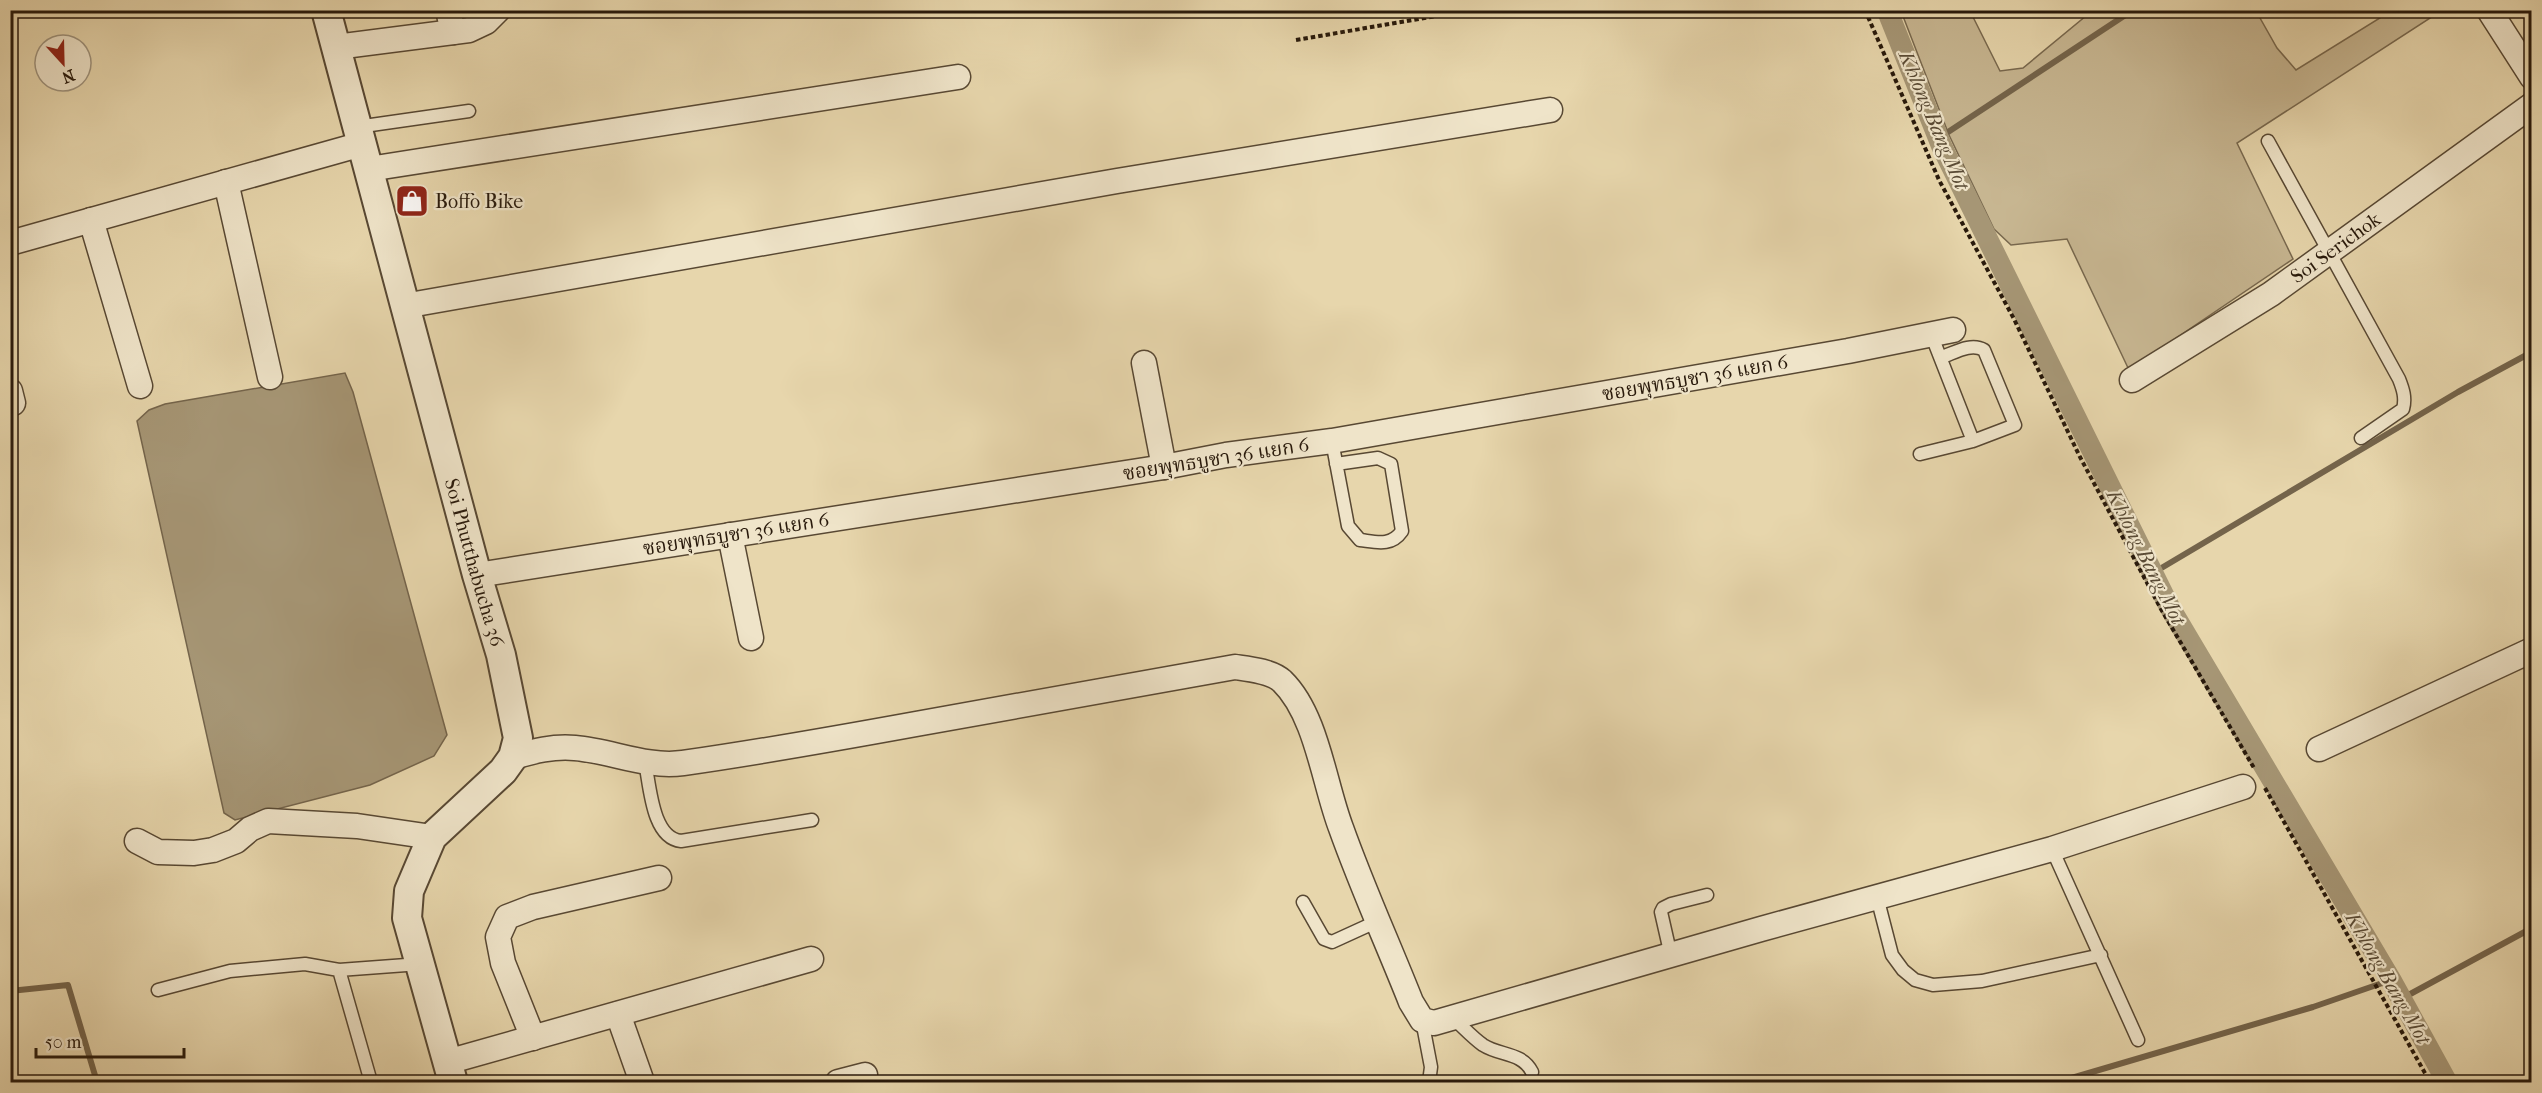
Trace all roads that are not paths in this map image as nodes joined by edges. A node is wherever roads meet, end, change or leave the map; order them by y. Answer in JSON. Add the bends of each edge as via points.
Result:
{"nodes":[{"id":1,"x":326,"y":10,"type":"edge"},
{"id":2,"x":498,"y":10,"type":"edge"},
{"id":3,"x":2489,"y":10,"type":"edge"},
{"id":4,"x":450,"y":21,"type":"edge"},
{"id":5,"x":336,"y":47,"type":"junction"},
{"id":6,"x":958,"y":76,"type":"dead end"},
{"id":7,"x":2532,"y":76,"type":"edge"},
{"id":8,"x":2532,"y":105,"type":"edge"},
{"id":9,"x":1550,"y":110,"type":"dead end"},
{"id":10,"x":469,"y":111,"type":"dead end"},
{"id":11,"x":2268,"y":141,"type":"dead end"},
{"id":12,"x":363,"y":147,"type":"junction"},
{"id":13,"x":226,"y":182,"type":"junction"},
{"id":14,"x":92,"y":220,"type":"junction"},
{"id":15,"x":10,"y":243,"type":"edge"},
{"id":16,"x":2330,"y":253,"type":"junction"},
{"id":17,"x":404,"y":306,"type":"junction"},
{"id":18,"x":1942,"y":332,"type":"joint"},
{"id":19,"x":1942,"y":357,"type":"junction"},
{"id":20,"x":1144,"y":363,"type":"dead end"},
{"id":21,"x":270,"y":377,"type":"dead end"},
{"id":22,"x":2132,"y":380,"type":"dead end"},
{"id":23,"x":140,"y":386,"type":"dead end"},
{"id":24,"x":2361,"y":438,"type":"dead end"},
{"id":25,"x":1332,"y":441,"type":"junction"},
{"id":26,"x":1973,"y":441,"type":"junction"},
{"id":27,"x":1920,"y":454,"type":"dead end"},
{"id":28,"x":1336,"y":464,"type":"junction"},
{"id":29,"x":1164,"y":467,"type":"junction"},
{"id":30,"x":730,"y":535,"type":"junction"},
{"id":31,"x":477,"y":575,"type":"junction"},
{"id":32,"x":751,"y":638,"type":"dead end"},
{"id":33,"x":2532,"y":650,"type":"edge"},
{"id":34,"x":2319,"y":749,"type":"dead end"},
{"id":35,"x":513,"y":757,"type":"junction"},
{"id":36,"x":645,"y":762,"type":"junction"},
{"id":37,"x":2243,"y":787,"type":"dead end"},
{"id":38,"x":812,"y":820,"type":"dead end"},
{"id":39,"x":432,"y":837,"type":"junction"},
{"id":40,"x":137,"y":841,"type":"dead end"},
{"id":41,"x":2052,"y":849,"type":"junction"},
{"id":42,"x":659,"y":878,"type":"dead end"},
{"id":43,"x":1707,"y":895,"type":"dead end"},
{"id":44,"x":1877,"y":897,"type":"junction"},
{"id":45,"x":1304,"y":902,"type":"dead end"},
{"id":46,"x":1378,"y":921,"type":"junction"},
{"id":47,"x":2101,"y":955,"type":"junction"},
{"id":48,"x":1671,"y":956,"type":"junction"},
{"id":49,"x":811,"y":959,"type":"dead end"},
{"id":50,"x":420,"y":964,"type":"junction"},
{"id":51,"x":339,"y":970,"type":"junction"},
{"id":52,"x":158,"y":990,"type":"dead end"},
{"id":53,"x":618,"y":1014,"type":"junction"},
{"id":54,"x":1454,"y":1019,"type":"junction"},
{"id":55,"x":1422,"y":1020,"type":"junction"},
{"id":56,"x":533,"y":1038,"type":"junction"},
{"id":57,"x":2138,"y":1040,"type":"dead end"},
{"id":58,"x":450,"y":1072,"type":"edge"},
{"id":59,"x":1532,"y":1072,"type":"dead end"},
{"id":60,"x":865,"y":1075,"type":"dead end"},
{"id":61,"x":371,"y":1083,"type":"edge"},
{"id":62,"x":642,"y":1083,"type":"edge"},
{"id":63,"x":838,"y":1083,"type":"edge"},
{"id":64,"x":1429,"y":1083,"type":"edge"}],
"edges":[{"from":1,"to":5,"type":"street","name":"Soi Phutthabucha 36"},
{"from":2,"to":4,"type":"street","via":[[486,22],[469,30]]},
{"from":3,"to":7,"type":"street"},
{"from":4,"to":5,"type":"street"},
{"from":5,"to":12,"type":"street","name":"Soi Phutthabucha 36"},
{"from":6,"to":12,"type":"street"},
{"from":8,"to":16,"type":"street","name":"Soi Serichok"},
{"from":9,"to":17,"type":"street","via":[[1105,183]]},
{"from":10,"to":12,"type":"lane"},
{"from":11,"to":16,"type":"lane"},
{"from":12,"to":13,"type":"street"},
{"from":12,"to":17,"type":"street","name":"Soi Phutthabucha 36"},
{"from":13,"to":14,"type":"street"},
{"from":13,"to":21,"type":"street"},
{"from":14,"to":15,"type":"street"},
{"from":14,"to":23,"type":"street"},
{"from":16,"to":22,"type":"street","name":"Soi Serichok"},
{"from":16,"to":24,"type":"lane","via":[[2403,390],[2403,409]]},
{"from":17,"to":31,"type":"street","name":"Soi Phutthabucha 36"},
{"from":18,"to":19,"type":"lane"},
{"from":18,"to":25,"type":"street","name":"ซอยพุทธบูชา 36 แยก 6"},
{"from":19,"to":26,"type":"lane"},
{"from":19,"to":26,"type":"lane","via":[[1970,347],[1982,348],[2007,406],[2014,425]]},
{"from":20,"to":29,"type":"street"},
{"from":25,"to":28,"type":"lane"},
{"from":25,"to":29,"type":"street","name":"ซอยพุทธบูชา 36 แยก 6"},
{"from":26,"to":27,"type":"lane"},
{"from":28,"to":28,"type":"lane","via":[[1348,526],[1355,537],[1387,543],[1398,538],[1402,531],[1391,464],[1378,458]]},
{"from":29,"to":30,"type":"street","name":"ซอยพุทธบูชา 36 แยก 6"},
{"from":30,"to":31,"type":"street","name":"ซอยพุทธบูชา 36 แยก 6"},
{"from":30,"to":32,"type":"street"},
{"from":31,"to":35,"type":"street","name":"Soi Phutthabucha 36","via":[[501,655],[515,721],[518,738]]},
{"from":33,"to":34,"type":"street"},
{"from":35,"to":36,"type":"street","via":[[545,748],[576,748]]},
{"from":35,"to":39,"type":"street","via":[[493,783]]},
{"from":36,"to":38,"type":"lane","via":[[658,823],[673,839],[681,841]]},
{"from":36,"to":46,"type":"street","via":[[673,764],[780,748],[1235,667],[1258,671],[1281,679],[1308,723],[1340,827]]},
{"from":37,"to":41,"type":"street"},
{"from":39,"to":40,"type":"street","via":[[357,826],[268,821],[213,850],[194,853],[158,852]]},
{"from":39,"to":50,"type":"street","via":[[409,891],[406,918]]},
{"from":41,"to":44,"type":"street"},
{"from":41,"to":47,"type":"lane"},
{"from":42,"to":56,"type":"street","via":[[533,907],[507,917],[498,937],[503,963]]},
{"from":43,"to":48,"type":"lane","via":[[1662,908]]},
{"from":44,"to":47,"type":"lane","via":[[1892,955],[1915,980],[1933,985],[1982,981]]},
{"from":44,"to":48,"type":"street"},
{"from":45,"to":46,"type":"lane","via":[[1324,939],[1332,942]]},
{"from":46,"to":55,"type":"street"},
{"from":47,"to":57,"type":"lane"},
{"from":48,"to":54,"type":"street"},
{"from":49,"to":53,"type":"street"},
{"from":50,"to":51,"type":"lane"},
{"from":50,"to":58,"type":"street"},
{"from":51,"to":52,"type":"lane","via":[[305,964],[230,970]]},
{"from":51,"to":61,"type":"lane"},
{"from":53,"to":56,"type":"street"},
{"from":53,"to":62,"type":"street"},
{"from":54,"to":55,"type":"street","via":[[1434,1023]]},
{"from":54,"to":59,"type":"lane","via":[[1482,1045],[1517,1057]]},
{"from":55,"to":64,"type":"lane","via":[[1431,1067]]},
{"from":56,"to":58,"type":"street"},
{"from":60,"to":63,"type":"street"}]}
